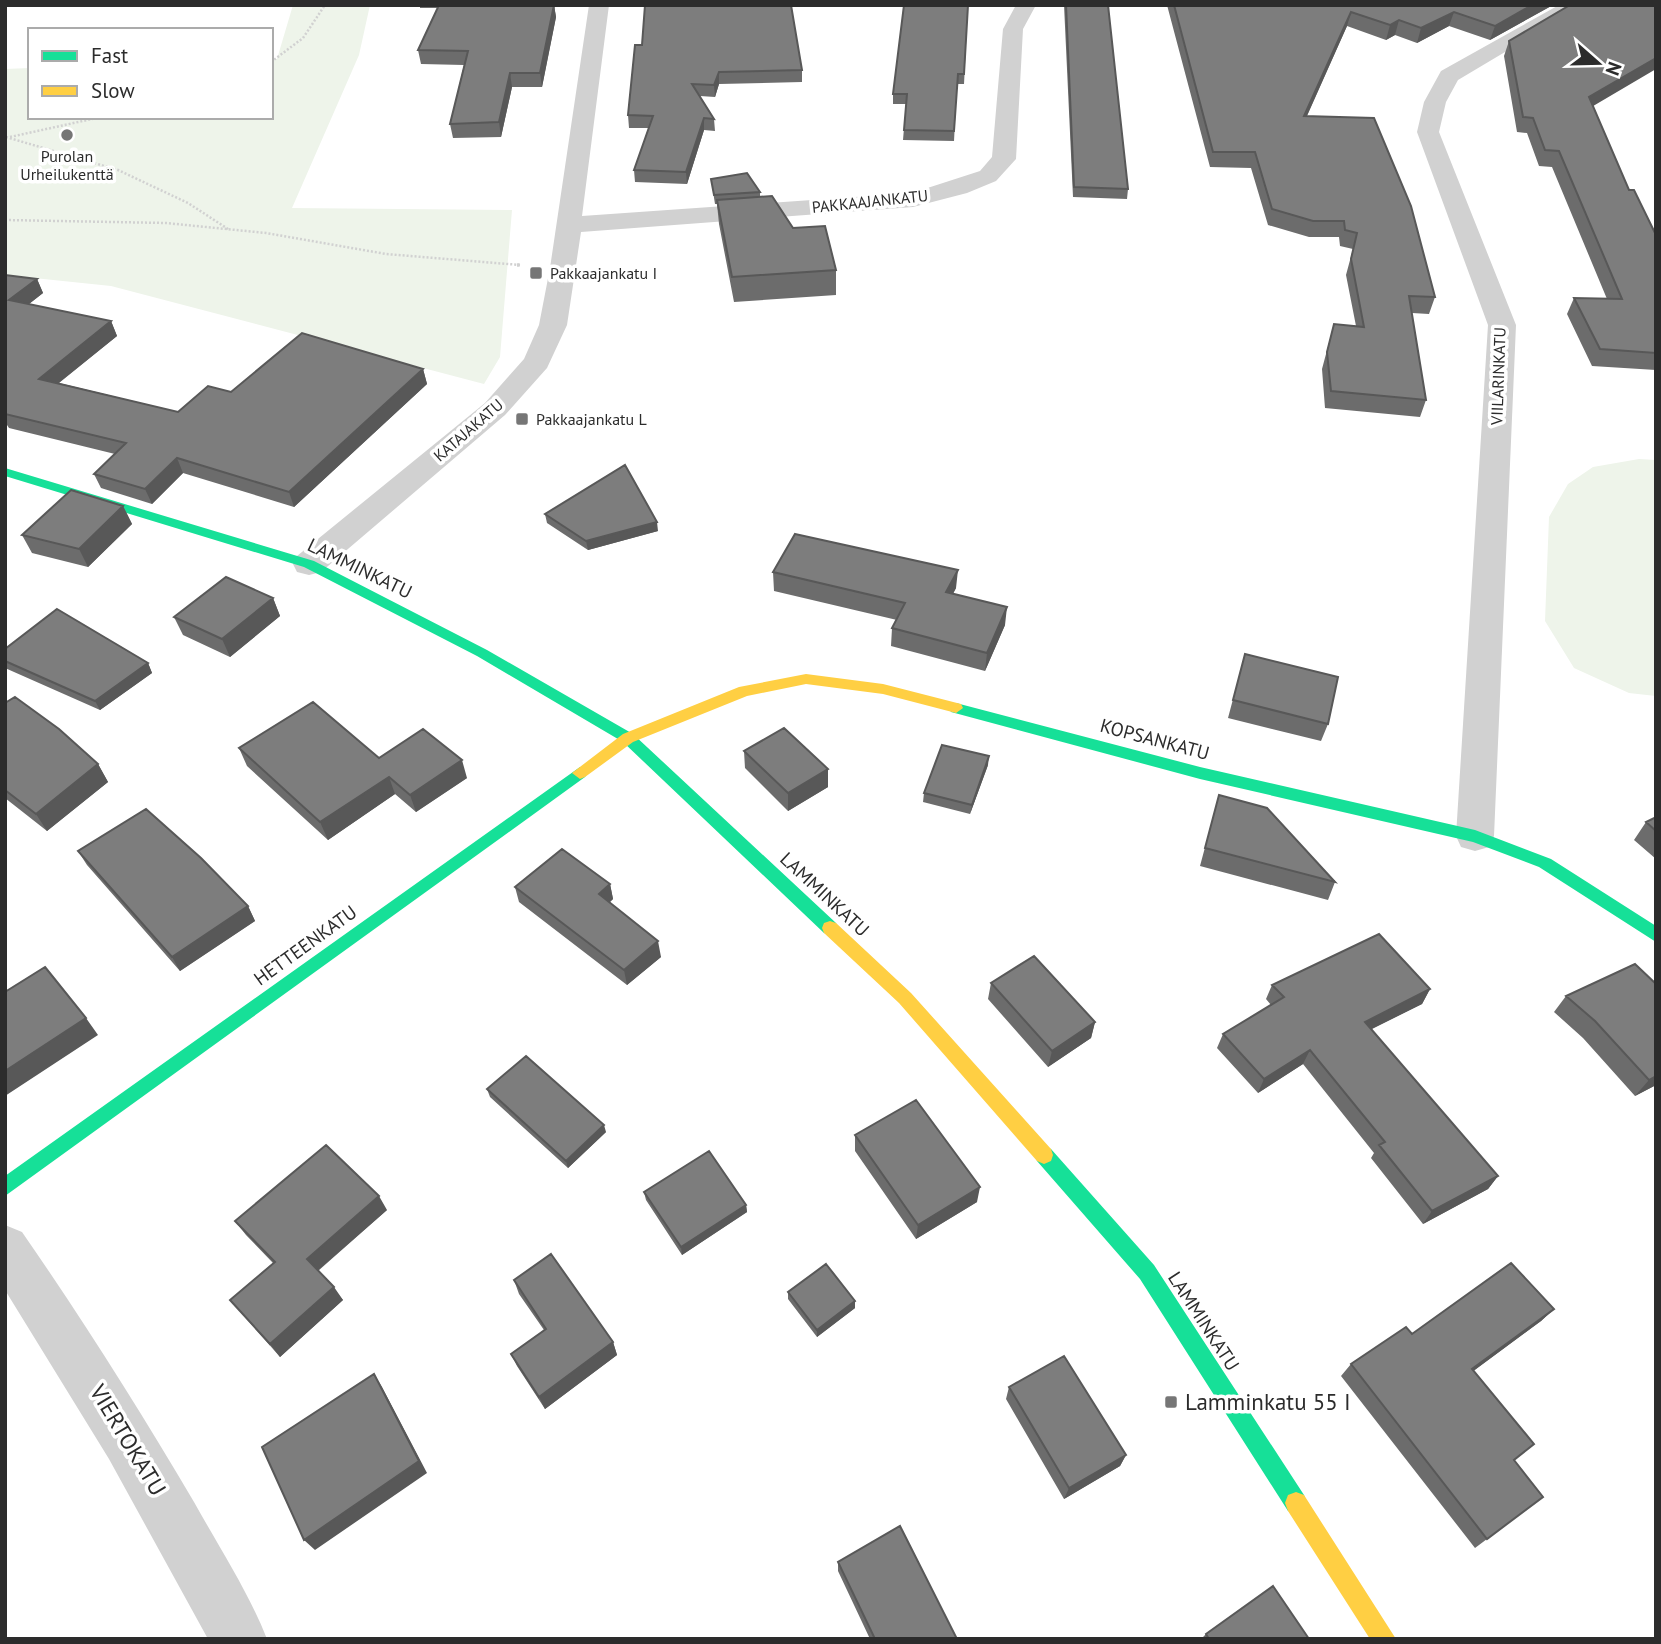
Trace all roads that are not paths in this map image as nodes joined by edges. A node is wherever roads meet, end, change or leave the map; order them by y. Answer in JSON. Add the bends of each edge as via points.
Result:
{"nodes":[{"id":1,"x":599,"y":5,"type":"edge"},
{"id":2,"x":1026,"y":5,"type":"edge"},
{"id":3,"x":1574,"y":5,"type":"edge"},
{"id":4,"x":568,"y":225,"type":"junction"},
{"id":5,"x":5,"y":472,"type":"edge"},
{"id":6,"x":309,"y":564,"type":"junction"},
{"id":7,"x":628,"y":738,"type":"junction"},
{"id":8,"x":1475,"y":836,"type":"junction"},
{"id":9,"x":1656,"y":935,"type":"edge"},
{"id":10,"x":5,"y":1187,"type":"edge"},
{"id":11,"x":5,"y":1248,"type":"edge"},
{"id":12,"x":239,"y":1639,"type":"edge"},
{"id":13,"x":1384,"y":1639,"type":"edge"}],
"edges":[{"from":1,"to":4,"type":"street","name":"KATAJAKATU"},
{"from":2,"to":4,"type":"street","name":"PAKKAAJANKATU","via":[[1013,29],[1004,159],[988,176],[914,200]]},
{"from":3,"to":8,"type":"street","name":"VIILARINKATU","via":[[1449,76],[1435,102],[1428,132],[1502,325]]},
{"from":4,"to":6,"type":"street","name":"KATAJAKATU","via":[[553,325],[537,362],[495,409]]},
{"from":5,"to":6,"type":"street","name":"LAMMINKATU"},
{"from":6,"to":7,"type":"street","name":"LAMMINKATU","via":[[482,653]]},
{"from":7,"to":8,"type":"street","name":"KOPSANKATU","via":[[744,691],[806,679],[883,689],[1200,773]]},
{"from":7,"to":10,"type":"street","name":"HETTEENKATU"},
{"from":7,"to":13,"type":"street","name":"LAMMINKATU","via":[[905,998],[1147,1272]]},
{"from":8,"to":9,"type":"street","name":"KOPSANKATU","via":[[1545,863]]},
{"from":11,"to":12,"type":"street","name":"VIERTOKATU","via":[[67,1338],[172,1514]]}]}
